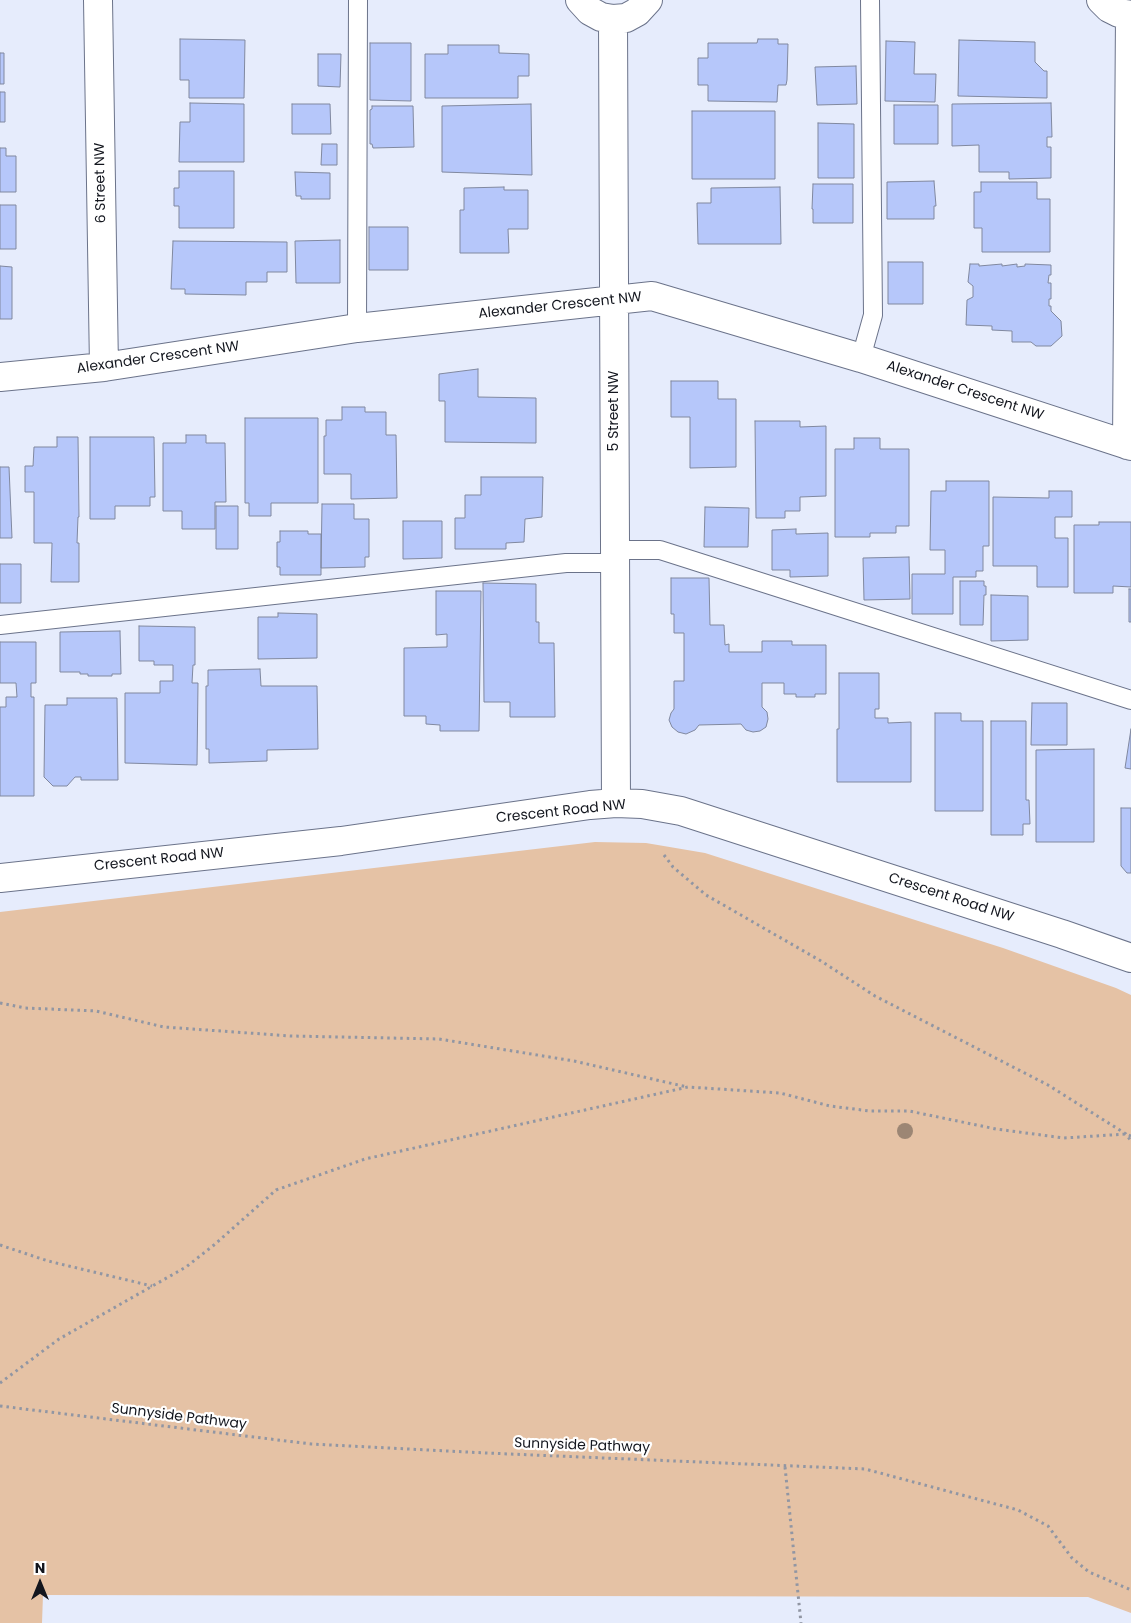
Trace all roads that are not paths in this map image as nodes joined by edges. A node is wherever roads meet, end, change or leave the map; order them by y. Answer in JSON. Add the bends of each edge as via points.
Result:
{"nodes":[{"id":1,"x":98,"y":0,"type":"edge"},
{"id":2,"x":358,"y":0,"type":"edge"},
{"id":3,"x":580,"y":0,"type":"edge"},
{"id":4,"x":648,"y":0,"type":"edge"},
{"id":5,"x":870,"y":0,"type":"edge"},
{"id":6,"x":1102,"y":0,"type":"edge"},
{"id":7,"x":1131,"y":15,"type":"edge"},
{"id":8,"x":613,"y":19,"type":"junction"},
{"id":9,"x":614,"y":300,"type":"junction"},
{"id":10,"x":356,"y":328,"type":"junction"},
{"id":11,"x":861,"y":358,"type":"junction"},
{"id":12,"x":104,"y":367,"type":"junction"},
{"id":13,"x":0,"y":377,"type":"edge"},
{"id":14,"x":1129,"y":445,"type":"edge"},
{"id":15,"x":615,"y":556,"type":"junction"},
{"id":16,"x":0,"y":625,"type":"edge"},
{"id":17,"x":1131,"y":700,"type":"edge"},
{"id":18,"x":616,"y":803,"type":"junction"},
{"id":19,"x":0,"y":878,"type":"edge"},
{"id":20,"x":1131,"y":958,"type":"edge"}],
"edges":[{"from":1,"to":12,"type":"street","name":"6 Street NW"},
{"from":2,"to":10,"type":"lane"},
{"from":3,"to":8,"type":"street","via":[[590,11]]},
{"from":4,"to":8,"type":"street","via":[[626,18]]},
{"from":5,"to":11,"type":"lane","via":[[873,316]]},
{"from":6,"to":7,"type":"street","via":[[1109,8]]},
{"from":7,"to":14,"type":"street"},
{"from":8,"to":9,"type":"street","name":"5 Street NW"},
{"from":9,"to":10,"type":"street","name":"Alexander Crescent NW"},
{"from":9,"to":11,"type":"street","name":"Alexander Crescent NW","via":[[652,296]]},
{"from":9,"to":15,"type":"street","name":"5 Street NW"},
{"from":10,"to":12,"type":"street","name":"Alexander Crescent NW"},
{"from":11,"to":14,"type":"street","name":"Alexander Crescent NW"},
{"from":12,"to":13,"type":"street","name":"Alexander Crescent NW"},
{"from":15,"to":16,"type":"lane"},
{"from":15,"to":17,"type":"lane","via":[[660,550]]},
{"from":15,"to":18,"type":"street","name":"5 Street NW"},
{"from":18,"to":19,"type":"street","name":"Crescent Road NW","via":[[341,840]]},
{"from":18,"to":20,"type":"street","name":"Crescent Road NW","via":[[681,811]]}]}
